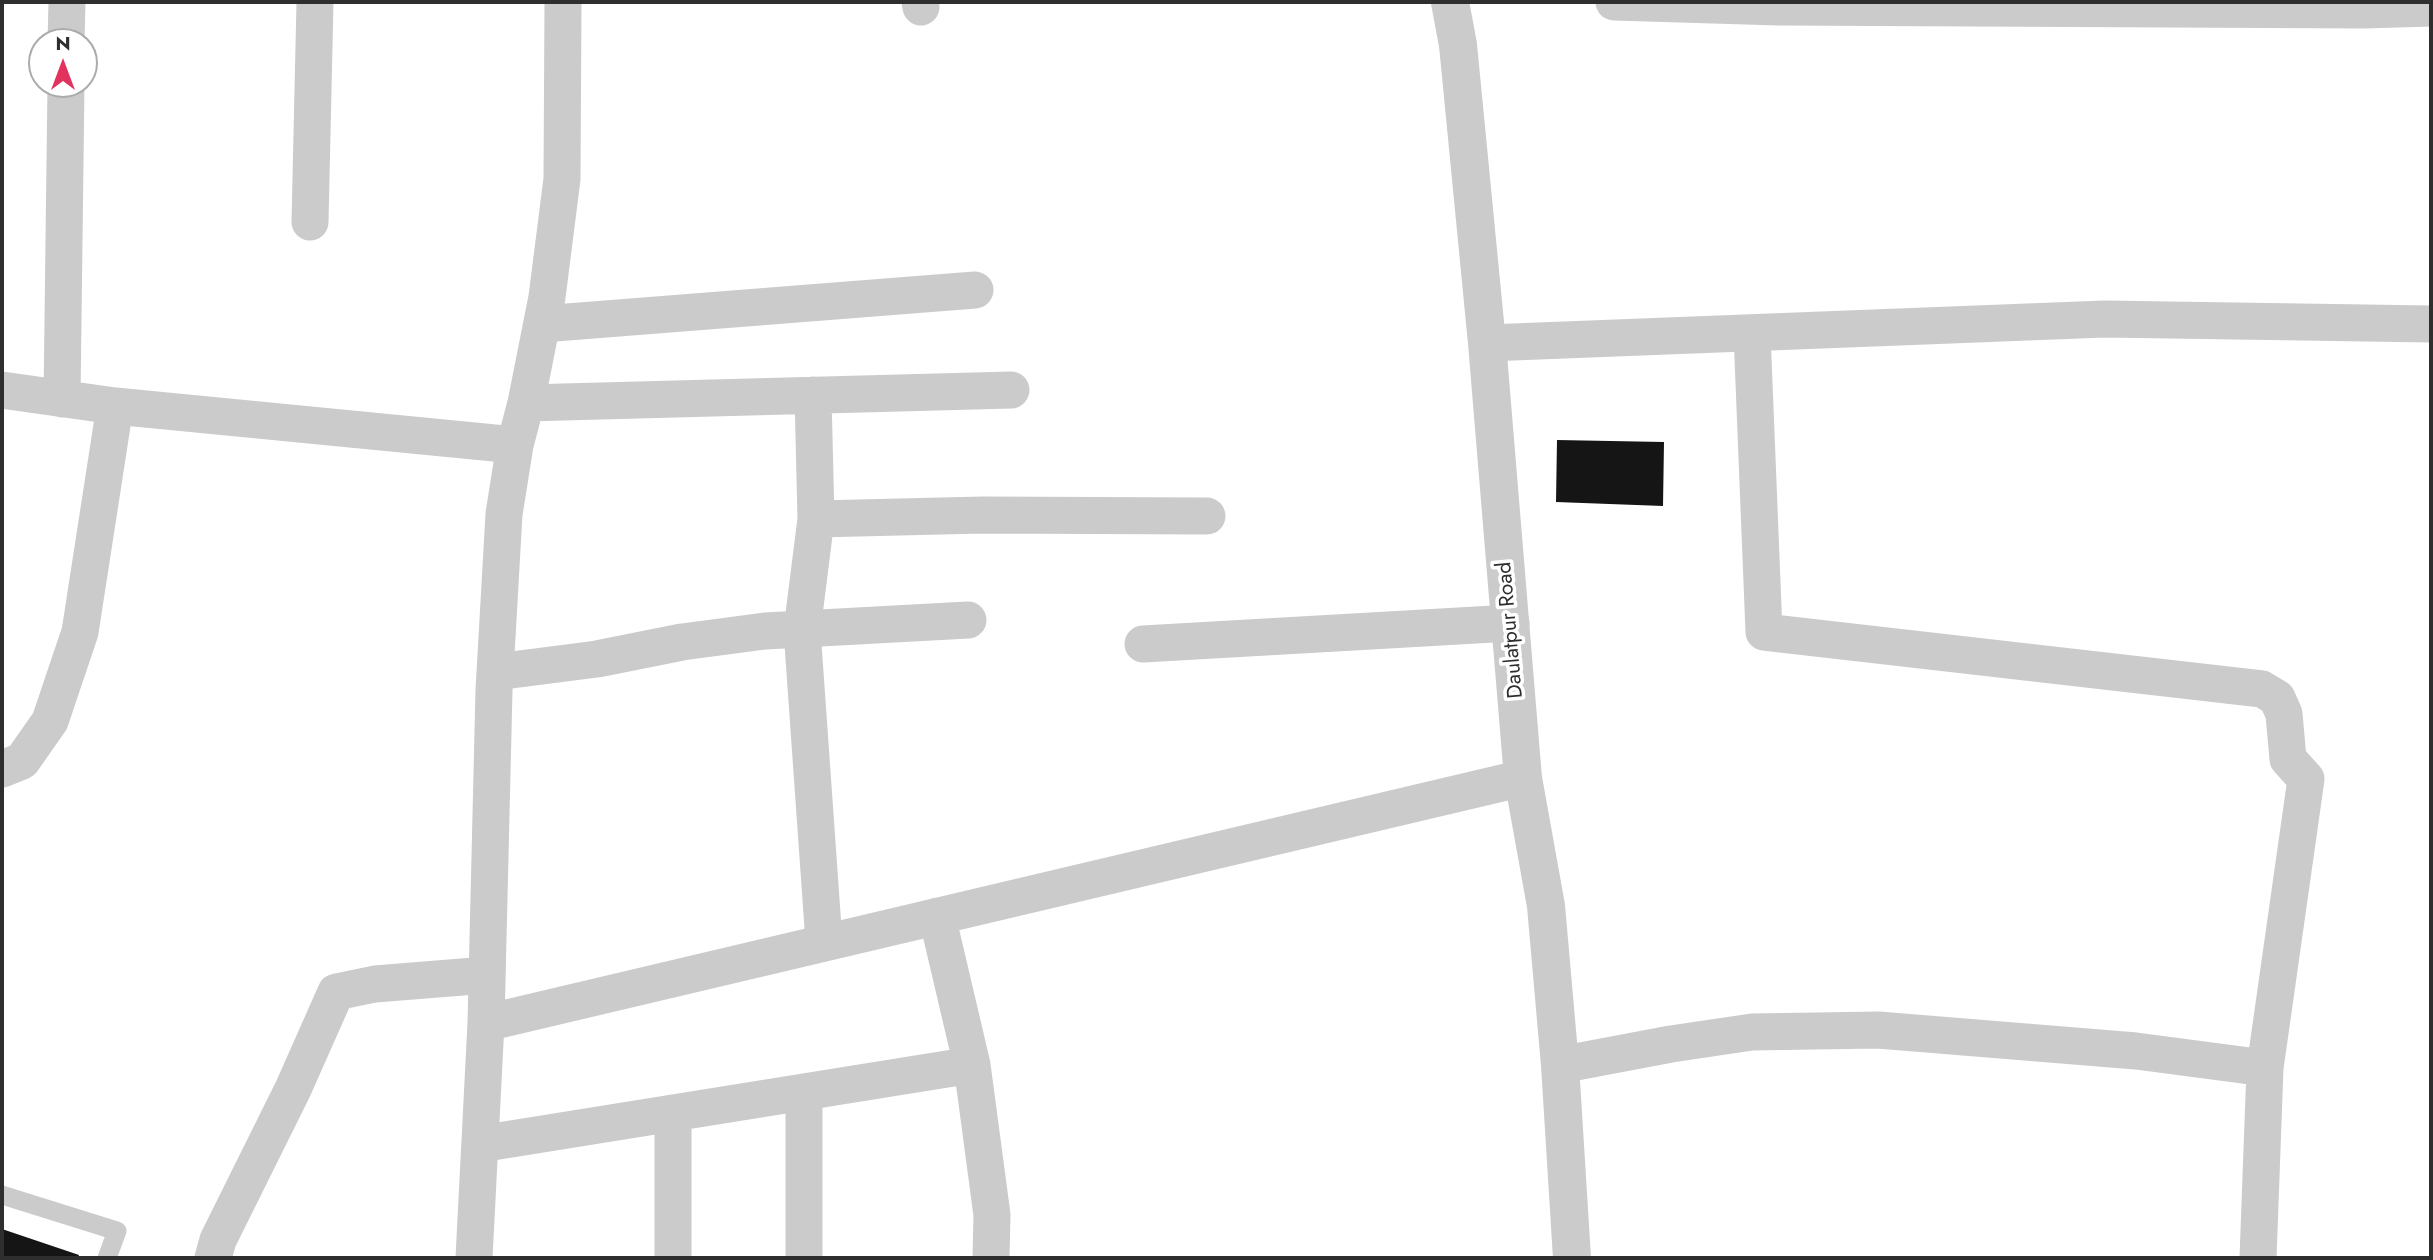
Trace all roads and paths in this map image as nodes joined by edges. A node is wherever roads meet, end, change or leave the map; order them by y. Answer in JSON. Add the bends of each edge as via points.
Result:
{"nodes":[{"id":1,"x":67,"y":2,"type":"edge"},
{"id":2,"x":315,"y":2,"type":"edge"},
{"id":3,"x":563,"y":2,"type":"edge"},
{"id":4,"x":1450,"y":2,"type":"edge"},
{"id":5,"x":1614,"y":2,"type":"edge"},
{"id":6,"x":1831,"y":4,"type":"edge"},
{"id":7,"x":2364,"y":6,"type":"edge"},
{"id":8,"x":2431,"y":8,"type":"edge"},
{"id":9,"x":66,"y":28,"type":"edge"},
{"id":10,"x":66,"y":98,"type":"edge"},
{"id":11,"x":310,"y":222,"type":"dead end"},
{"id":12,"x":975,"y":290,"type":"dead end"},
{"id":13,"x":542,"y":324,"type":"junction"},
{"id":14,"x":2431,"y":324,"type":"edge"},
{"id":15,"x":1752,"y":333,"type":"junction"},
{"id":16,"x":1487,"y":343,"type":"junction"},
{"id":17,"x":2,"y":390,"type":"edge"},
{"id":18,"x":1011,"y":390,"type":"dead end"},
{"id":19,"x":813,"y":395,"type":"junction"},
{"id":20,"x":62,"y":399,"type":"junction"},
{"id":21,"x":526,"y":403,"type":"junction"},
{"id":22,"x":115,"y":406,"type":"junction"},
{"id":23,"x":515,"y":445,"type":"junction"},
{"id":24,"x":1208,"y":516,"type":"dead end"},
{"id":25,"x":816,"y":519,"type":"junction"},
{"id":26,"x":968,"y":620,"type":"dead end"},
{"id":27,"x":1511,"y":623,"type":"junction"},
{"id":28,"x":802,"y":630,"type":"junction"},
{"id":29,"x":1143,"y":644,"type":"dead end"},
{"id":30,"x":496,"y":672,"type":"junction"},
{"id":31,"x":2,"y":769,"type":"edge"},
{"id":32,"x":1523,"y":778,"type":"junction"},
{"id":33,"x":937,"y":916,"type":"junction"},
{"id":34,"x":824,"y":943,"type":"junction"},
{"id":35,"x":487,"y":975,"type":"junction"},
{"id":36,"x":486,"y":1023,"type":"junction"},
{"id":37,"x":972,"y":1066,"type":"junction"},
{"id":38,"x":1560,"y":1066,"type":"junction"},
{"id":39,"x":2265,"y":1068,"type":"junction"},
{"id":40,"x":803,"y":1092,"type":"junction"},
{"id":41,"x":673,"y":1114,"type":"junction"},
{"id":42,"x":480,"y":1144,"type":"junction"},
{"id":43,"x":2,"y":1195,"type":"edge"},
{"id":44,"x":107,"y":1258,"type":"edge"},
{"id":45,"x":213,"y":1258,"type":"edge"},
{"id":46,"x":474,"y":1258,"type":"edge"},
{"id":47,"x":673,"y":1258,"type":"edge"},
{"id":48,"x":804,"y":1258,"type":"edge"},
{"id":49,"x":991,"y":1258,"type":"edge"},
{"id":50,"x":1572,"y":1258,"type":"edge"},
{"id":51,"x":2258,"y":1258,"type":"edge"}],
"edges":[{"from":1,"to":9,"type":"street"},
{"from":2,"to":11,"type":"street"},
{"from":3,"to":13,"type":"street","via":[[562,179]]},
{"from":4,"to":16,"type":"street","name":"Daulatpur Road"},
{"from":5,"to":6,"type":"street"},
{"from":6,"to":7,"type":"street"},
{"from":7,"to":8,"type":"street"},
{"from":10,"to":20,"type":"street"},
{"from":12,"to":13,"type":"street"},
{"from":13,"to":21,"type":"street"},
{"from":14,"to":15,"type":"street","via":[[2105,319]]},
{"from":15,"to":16,"type":"street"},
{"from":15,"to":39,"type":"street","via":[[1764,632],[2262,690],[2277,698],[2284,714],[2288,759],[2306,779]]},
{"from":16,"to":27,"type":"street","name":"Daulatpur Road"},
{"from":17,"to":20,"type":"street"},
{"from":18,"to":19,"type":"street"},
{"from":19,"to":21,"type":"street"},
{"from":19,"to":25,"type":"street"},
{"from":20,"to":22,"type":"street"},
{"from":21,"to":23,"type":"street"},
{"from":22,"to":23,"type":"street"},
{"from":22,"to":31,"type":"street","via":[[80,632],[50,722],[22,761]]},
{"from":23,"to":30,"type":"street","via":[[504,514]]},
{"from":24,"to":25,"type":"street"},
{"from":25,"to":28,"type":"street"},
{"from":26,"to":28,"type":"street"},
{"from":27,"to":29,"type":"street"},
{"from":27,"to":32,"type":"street","name":"Daulatpur Road"},
{"from":28,"to":30,"type":"street","via":[[696,640]]},
{"from":28,"to":34,"type":"street"},
{"from":30,"to":35,"type":"street"},
{"from":32,"to":33,"type":"street"},
{"from":32,"to":38,"type":"street","name":"Daulatpur Road","via":[[1546,906]]},
{"from":33,"to":34,"type":"street"},
{"from":33,"to":37,"type":"street"},
{"from":34,"to":36,"type":"street"},
{"from":35,"to":36,"type":"street"},
{"from":35,"to":45,"type":"street","via":[[375,984],[336,992]]},
{"from":36,"to":42,"type":"street"},
{"from":37,"to":40,"type":"street"},
{"from":37,"to":49,"type":"street","via":[[992,1215]]},
{"from":38,"to":39,"type":"street","via":[[1752,1032],[1878,1030],[2136,1051]]},
{"from":38,"to":50,"type":"street","name":"Daulatpur Road"},
{"from":39,"to":51,"type":"street"},
{"from":40,"to":41,"type":"street"},
{"from":40,"to":48,"type":"street"},
{"from":41,"to":42,"type":"street"},
{"from":41,"to":47,"type":"street"},
{"from":42,"to":46,"type":"street"},
{"from":43,"to":44,"type":"lane","via":[[117,1231]]}]}
